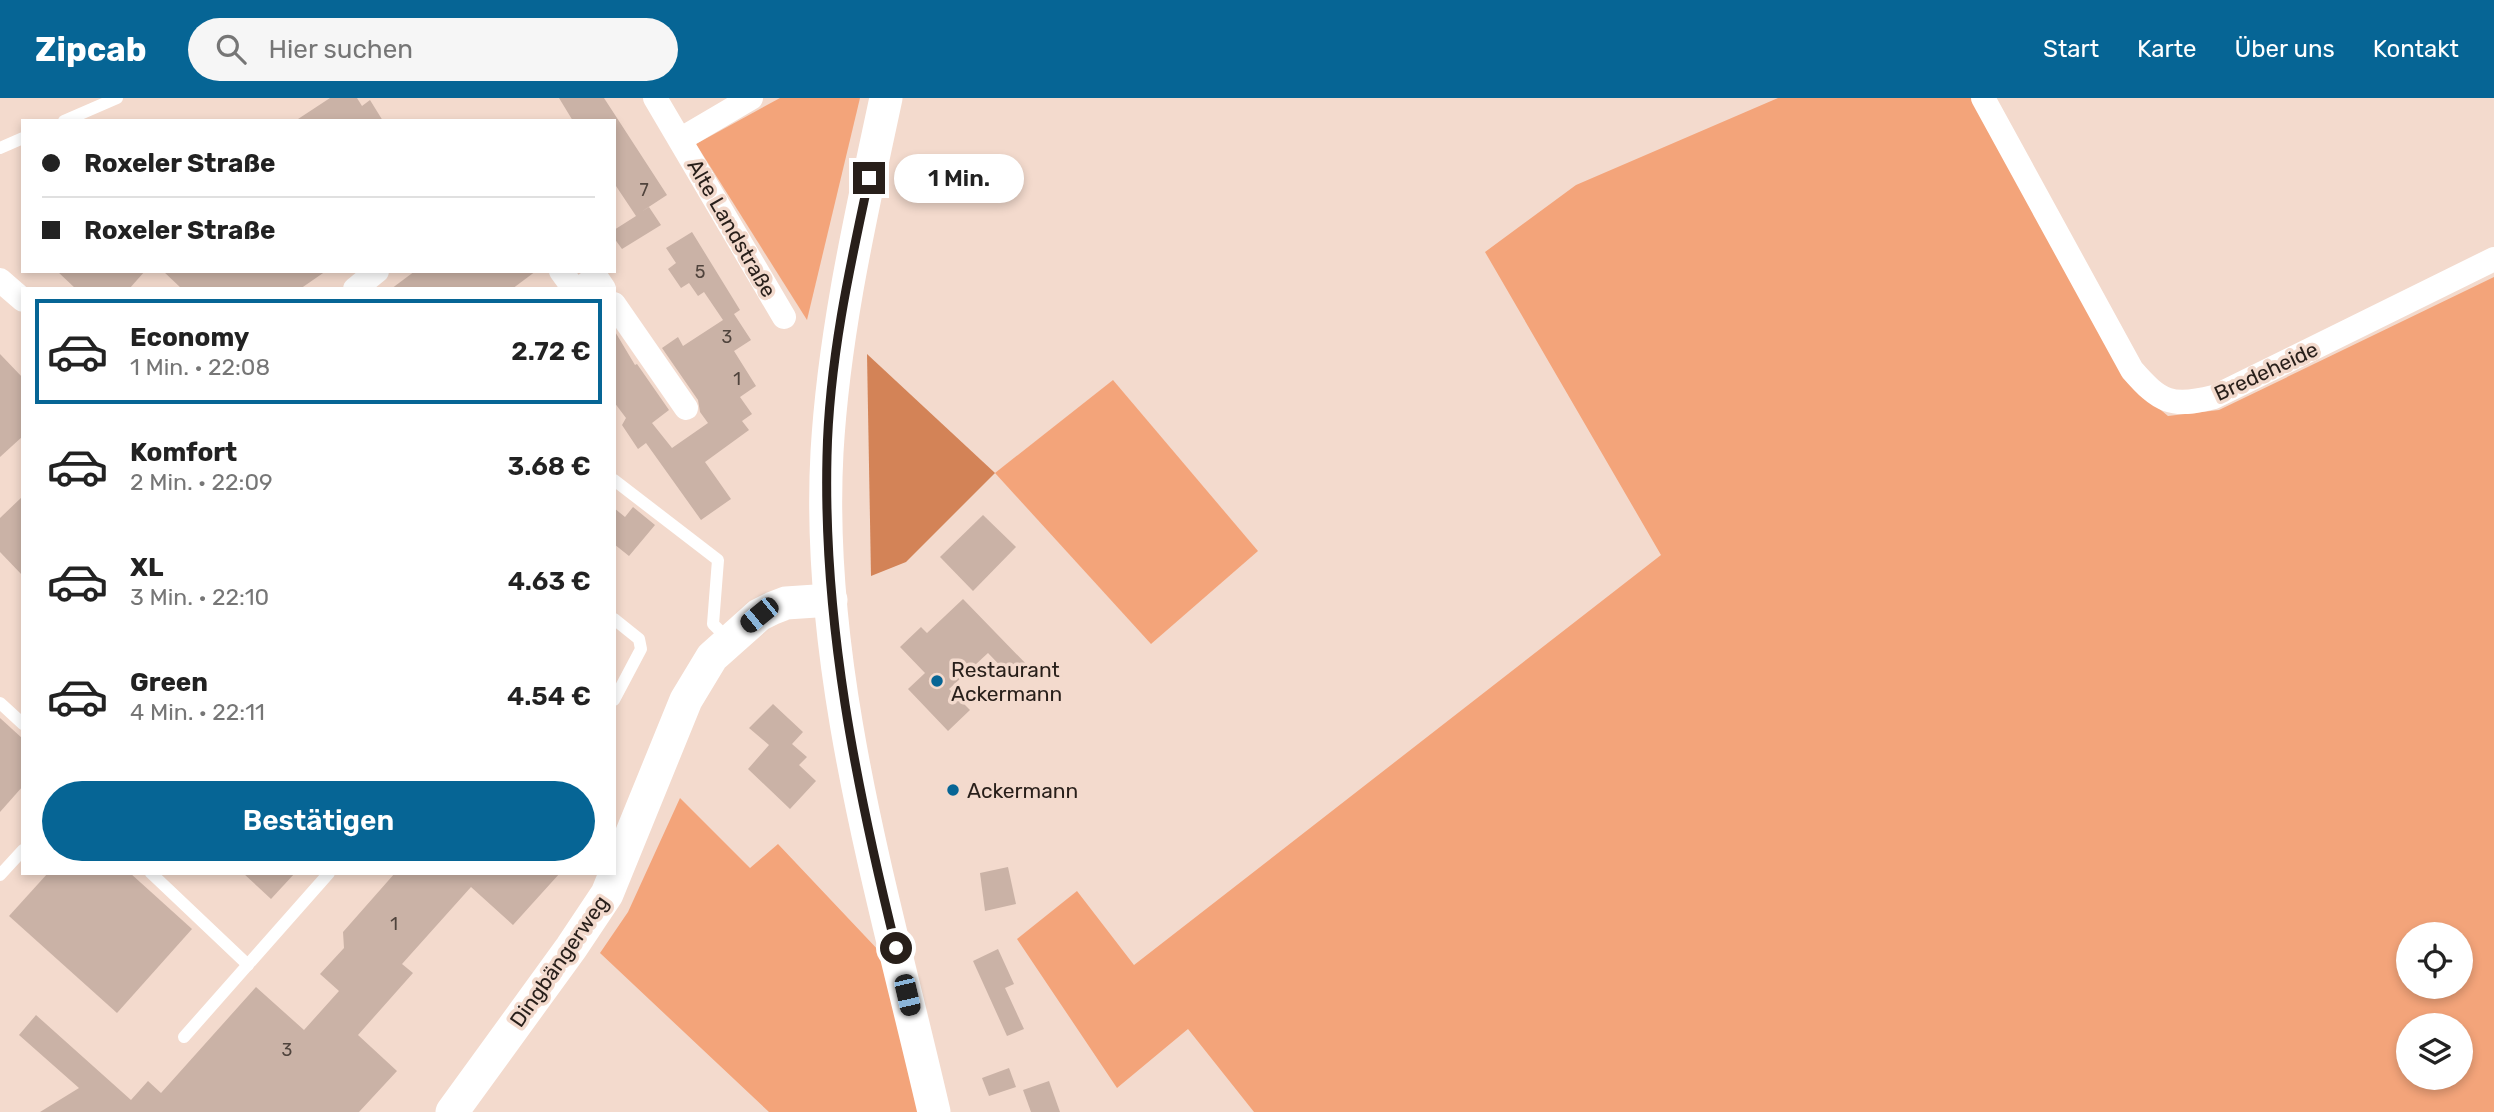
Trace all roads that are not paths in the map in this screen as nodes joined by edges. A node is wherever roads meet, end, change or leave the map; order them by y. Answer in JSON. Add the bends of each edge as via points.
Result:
{"nodes":[{"id":1,"x":117,"y":98,"type":"edge"},
{"id":2,"x":655,"y":98,"type":"edge"},
{"id":3,"x":751,"y":98,"type":"edge"},
{"id":4,"x":886,"y":98,"type":"edge"},
{"id":5,"x":1983,"y":98,"type":"edge"},
{"id":6,"x":69,"y":119,"type":"edge"},
{"id":7,"x":21,"y":139,"type":"edge"},
{"id":8,"x":681,"y":139,"type":"junction"},
{"id":9,"x":0,"y":148,"type":"edge"},
{"id":10,"x":2494,"y":259,"type":"edge"},
{"id":11,"x":375,"y":273,"type":"edge"},
{"id":12,"x":563,"y":273,"type":"edge"},
{"id":13,"x":0,"y":280,"type":"edge"},
{"id":14,"x":357,"y":287,"type":"edge"},
{"id":15,"x":575,"y":287,"type":"edge"},
{"id":16,"x":580,"y":287,"type":"edge"},
{"id":17,"x":603,"y":287,"type":"edge"},
{"id":18,"x":21,"y":298,"type":"edge"},
{"id":19,"x":616,"y":307,"type":"edge"},
{"id":20,"x":784,"y":317,"type":"dead end"},
{"id":21,"x":686,"y":408,"type":"dead end"},
{"id":22,"x":616,"y":482,"type":"edge"},
{"id":23,"x":831,"y":600,"type":"junction"},
{"id":24,"x":616,"y":621,"type":"edge"},
{"id":25,"x":729,"y":640,"type":"junction"},
{"id":26,"x":616,"y":696,"type":"edge"},
{"id":27,"x":0,"y":703,"type":"edge"},
{"id":28,"x":21,"y":722,"type":"edge"},
{"id":29,"x":620,"y":846,"type":"edge"},
{"id":30,"x":21,"y":852,"type":"edge"},
{"id":31,"x":0,"y":875,"type":"edge"},
{"id":32,"x":154,"y":875,"type":"edge"},
{"id":33,"x":327,"y":875,"type":"edge"},
{"id":34,"x":612,"y":875,"type":"edge"},
{"id":35,"x":248,"y":965,"type":"junction"},
{"id":36,"x":184,"y":1037,"type":"dead end"},
{"id":37,"x":452,"y":1112,"type":"edge"},
{"id":38,"x":934,"y":1112,"type":"edge"}],
"edges":[{"from":1,"to":6,"type":"lane"},
{"from":2,"to":8,"type":"street","name":"Alte Landstraße"},
{"from":3,"to":8,"type":"street","name":"Alte Landstraße"},
{"from":4,"to":23,"type":"main road","via":[[846,286],[834,369],[827,454]]},
{"from":5,"to":10,"type":"street","name":"Bredeheide","via":[[2132,370],[2166,402],[2191,403],[2214,397]]},
{"from":7,"to":9,"type":"lane"},
{"from":8,"to":20,"type":"street","name":"Alte Landstraße"},
{"from":11,"to":14,"type":"street"},
{"from":12,"to":15,"type":"street"},
{"from":13,"to":18,"type":"street"},
{"from":16,"to":17,"type":"street","via":[[596,277]]},
{"from":19,"to":21,"type":"street"},
{"from":22,"to":25,"type":"lane","via":[[719,560],[713,624]]},
{"from":23,"to":25,"type":"main road","name":"Dingbängerweg","via":[[786,603]]},
{"from":23,"to":38,"type":"main road","via":[[857,776]]},
{"from":24,"to":26,"type":"lane","via":[[639,639],[641,649]]},
{"from":25,"to":29,"type":"main road","name":"Dingbängerweg","via":[[712,657],[686,700]]},
{"from":27,"to":28,"type":"lane"},
{"from":30,"to":31,"type":"lane"},
{"from":32,"to":35,"type":"lane"},
{"from":33,"to":35,"type":"lane"},
{"from":34,"to":37,"type":"main road","name":"Dingbängerweg","via":[[607,894],[571,948]]},
{"from":35,"to":36,"type":"lane"}]}
